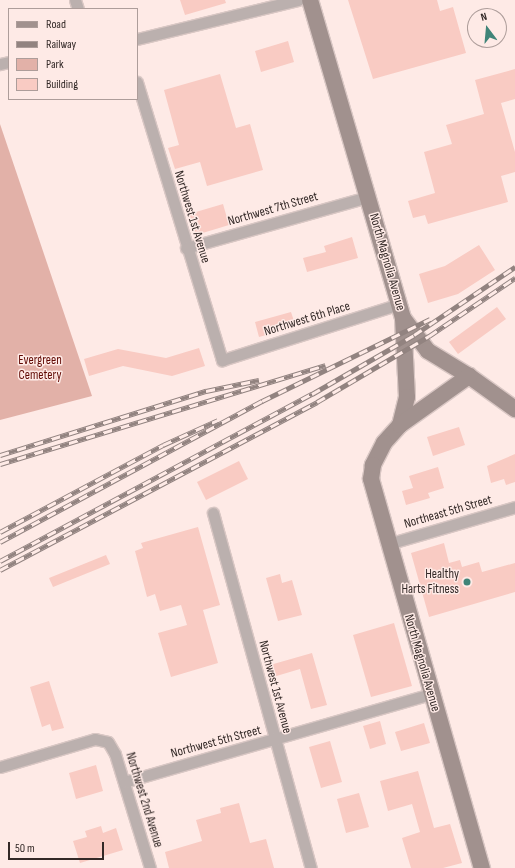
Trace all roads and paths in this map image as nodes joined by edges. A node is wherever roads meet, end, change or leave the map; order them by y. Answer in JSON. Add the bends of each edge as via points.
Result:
{"nodes":[{"id":1,"x":298,"y":0,"type":"edge"},
{"id":2,"x":310,"y":0,"type":"edge"},
{"id":3,"x":138,"y":38,"type":"edge"},
{"id":4,"x":138,"y":85,"type":"edge"},
{"id":5,"x":368,"y":197,"type":"junction"},
{"id":6,"x":186,"y":248,"type":"junction"},
{"id":7,"x":401,"y":311,"type":"junction"},
{"id":8,"x":222,"y":360,"type":"joint"},
{"id":9,"x":469,"y":376,"type":"junction"},
{"id":10,"x":515,"y":409,"type":"edge"},
{"id":11,"x":400,"y":425,"type":"junction"},
{"id":12,"x":515,"y":507,"type":"edge"},
{"id":13,"x":213,"y":513,"type":"dead end"},
{"id":14,"x":388,"y":544,"type":"junction"},
{"id":15,"x":431,"y":694,"type":"junction"},
{"id":16,"x":276,"y":740,"type":"junction"},
{"id":17,"x":0,"y":767,"type":"edge"},
{"id":18,"x":124,"y":782,"type":"junction"},
{"id":19,"x":150,"y":868,"type":"edge"},
{"id":20,"x":311,"y":868,"type":"edge"},
{"id":21,"x":482,"y":868,"type":"edge"}],
"edges":[{"from":1,"to":3,"type":"street"},
{"from":2,"to":5,"type":"main road","name":"North Magnolia Avenue"},
{"from":4,"to":6,"type":"street","name":"Northwest 1st Avenue"},
{"from":5,"to":6,"type":"street","name":"Northwest 7th Street"},
{"from":5,"to":7,"type":"main road","name":"North Magnolia Avenue"},
{"from":6,"to":8,"type":"street","name":"Northwest 1st Avenue"},
{"from":7,"to":8,"type":"street","name":"Northwest 6th Place"},
{"from":7,"to":9,"type":"main road","via":[[428,351]]},
{"from":7,"to":11,"type":"main road","name":"North Magnolia Avenue","via":[[407,397]]},
{"from":9,"to":10,"type":"main road"},
{"from":9,"to":11,"type":"main road"},
{"from":11,"to":14,"type":"main road","name":"North Magnolia Avenue","via":[[384,443],[373,465],[371,479]]},
{"from":12,"to":14,"type":"street","name":"Northeast 5th Street"},
{"from":13,"to":16,"type":"street","name":"Northwest 1st Avenue"},
{"from":14,"to":15,"type":"main road","name":"North Magnolia Avenue"},
{"from":15,"to":16,"type":"street","name":"Northwest 5th Street"},
{"from":15,"to":21,"type":"main road","name":"North Magnolia Avenue"},
{"from":16,"to":18,"type":"street","name":"Northwest 5th Street"},
{"from":16,"to":20,"type":"street","name":"Northwest 1st Avenue"},
{"from":17,"to":18,"type":"street","name":"Northwest 2nd Avenue","via":[[95,739],[108,742],[116,754]]},
{"from":18,"to":19,"type":"street","name":"Northwest 2nd Avenue"}]}
